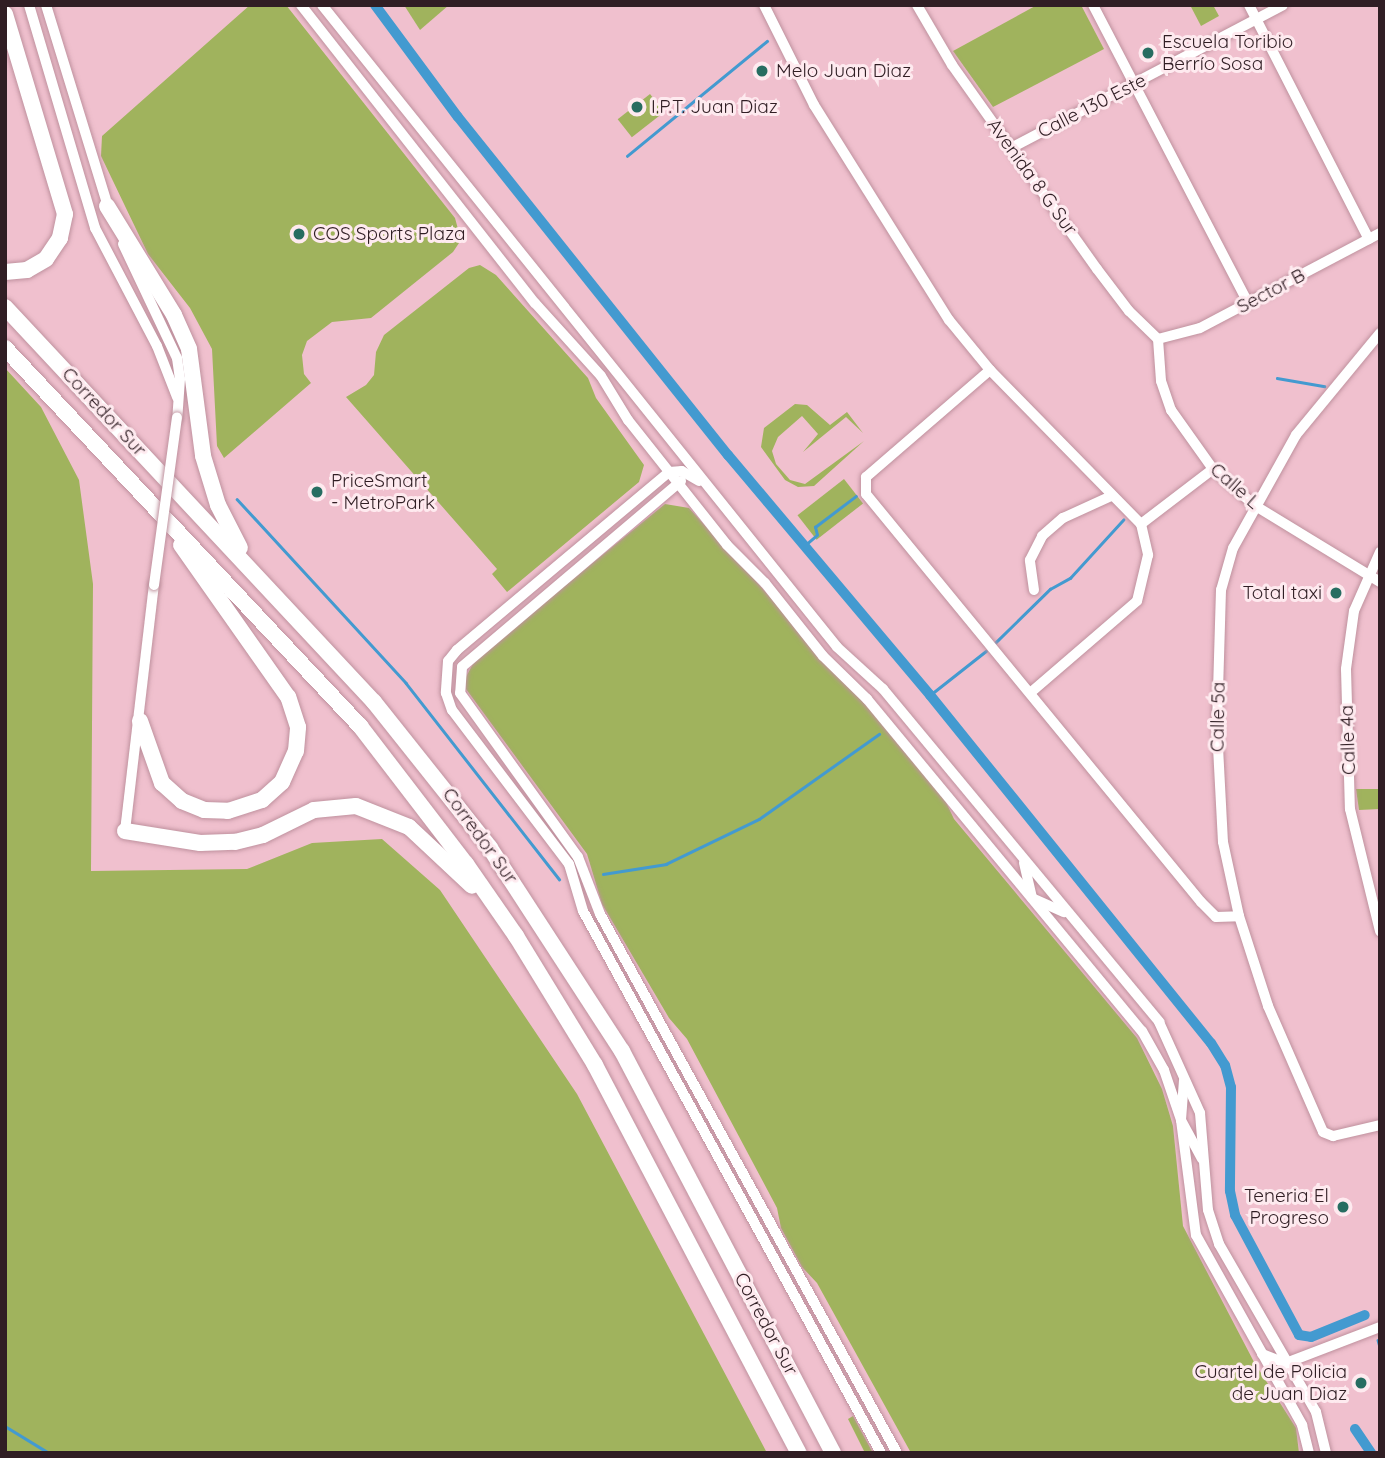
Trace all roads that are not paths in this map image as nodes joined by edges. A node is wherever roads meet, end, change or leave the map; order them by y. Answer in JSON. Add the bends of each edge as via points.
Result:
{"nodes":[{"id":1,"x":29,"y":5,"type":"edge"},
{"id":2,"x":46,"y":5,"type":"edge"},
{"id":3,"x":301,"y":5,"type":"edge"},
{"id":4,"x":313,"y":5,"type":"edge"},
{"id":5,"x":322,"y":5,"type":"edge"},
{"id":6,"x":764,"y":5,"type":"edge"},
{"id":7,"x":918,"y":5,"type":"edge"},
{"id":8,"x":1093,"y":5,"type":"edge"},
{"id":9,"x":1249,"y":5,"type":"edge"},
{"id":10,"x":1283,"y":5,"type":"edge"},
{"id":11,"x":5,"y":13,"type":"edge"},
{"id":12,"x":1256,"y":19,"type":"junction"},
{"id":13,"x":338,"y":25,"type":"junction"},
{"id":14,"x":1134,"y":85,"type":"junction"},
{"id":15,"x":1011,"y":148,"type":"junction"},
{"id":16,"x":107,"y":206,"type":"junction"},
{"id":17,"x":1380,"y":233,"type":"edge"},
{"id":18,"x":1369,"y":239,"type":"junction"},
{"id":19,"x":5,"y":272,"type":"edge"},
{"id":20,"x":1248,"y":303,"type":"junction"},
{"id":21,"x":5,"y":307,"type":"edge"},
{"id":22,"x":1380,"y":333,"type":"edge"},
{"id":23,"x":1158,"y":339,"type":"junction"},
{"id":24,"x":5,"y":348,"type":"edge"},
{"id":25,"x":990,"y":370,"type":"junction"},
{"id":26,"x":179,"y":405,"type":"junction"},
{"id":27,"x":671,"y":439,"type":"junction"},
{"id":28,"x":1213,"y":469,"type":"junction"},
{"id":29,"x":669,"y":471,"type":"junction"},
{"id":30,"x":682,"y":471,"type":"junction"},
{"id":31,"x":680,"y":485,"type":"junction"},
{"id":32,"x":710,"y":489,"type":"junction"},
{"id":33,"x":146,"y":495,"type":"junction"},
{"id":34,"x":1111,"y":496,"type":"junction"},
{"id":35,"x":1254,"y":505,"type":"junction"},
{"id":36,"x":1141,"y":524,"type":"junction"},
{"id":37,"x":1380,"y":552,"type":"edge"},
{"id":38,"x":254,"y":572,"type":"junction"},
{"id":39,"x":1367,"y":574,"type":"junction"},
{"id":40,"x":1380,"y":582,"type":"edge"},
{"id":41,"x":1034,"y":590,"type":"dead end"},
{"id":42,"x":1030,"y":693,"type":"junction"},
{"id":43,"x":140,"y":722,"type":"junction"},
{"id":44,"x":125,"y":831,"type":"joint"},
{"id":45,"x":1019,"y":853,"type":"junction"},
{"id":46,"x":1032,"y":898,"type":"junction"},
{"id":47,"x":501,"y":914,"type":"junction"},
{"id":48,"x":1240,"y":916,"type":"junction"},
{"id":49,"x":1074,"y":919,"type":"junction"},
{"id":50,"x":1380,"y":931,"type":"edge"},
{"id":51,"x":1183,"y":1067,"type":"junction"},
{"id":52,"x":1181,"y":1120,"type":"junction"},
{"id":53,"x":1380,"y":1125,"type":"edge"},
{"id":54,"x":1206,"y":1174,"type":"junction"},
{"id":55,"x":1380,"y":1327,"type":"edge"},
{"id":56,"x":1258,"y":1350,"type":"junction"},
{"id":57,"x":1286,"y":1363,"type":"junction"},
{"id":58,"x":1283,"y":1392,"type":"junction"},
{"id":59,"x":800,"y":1453,"type":"edge"},
{"id":60,"x":833,"y":1453,"type":"edge"},
{"id":61,"x":881,"y":1453,"type":"edge"},
{"id":62,"x":897,"y":1453,"type":"edge"},
{"id":63,"x":1308,"y":1453,"type":"edge"},
{"id":64,"x":1326,"y":1453,"type":"edge"}],
"edges":[{"from":1,"to":26,"type":"street","via":[[95,228],[157,346]]},
{"from":2,"to":16,"type":"street"},
{"from":3,"to":29,"type":"street","via":[[536,303],[601,376],[628,420]]},
{"from":4,"to":13,"type":"street"},
{"from":5,"to":13,"type":"street"},
{"from":6,"to":25,"type":"street","via":[[814,105],[949,320]]},
{"from":7,"to":15,"type":"street","name":"Avenida 8 G Sur","via":[[952,65]]},
{"from":8,"to":14,"type":"street"},
{"from":9,"to":12,"type":"street"},
{"from":10,"to":12,"type":"street","name":"Calle 130 Este"},
{"from":11,"to":19,"type":"highway","via":[[65,214],[60,238],[46,258],[27,270]]},
{"from":12,"to":14,"type":"street","name":"Calle 130 Este"},
{"from":12,"to":18,"type":"street"},
{"from":13,"to":27,"type":"street"},
{"from":14,"to":15,"type":"street","name":"Calle 130 Este"},
{"from":14,"to":20,"type":"street"},
{"from":15,"to":23,"type":"street","name":"Avenida 8 G Sur","via":[[1129,311]]},
{"from":16,"to":26,"type":"street","via":[[177,358]]},
{"from":16,"to":38,"type":"highway","via":[[174,315],[189,349],[209,480]]},
{"from":17,"to":18,"type":"street","name":"Sector B"},
{"from":18,"to":20,"type":"street","name":"Sector B"},
{"from":20,"to":23,"type":"street","name":"Sector B","via":[[1200,328]]},
{"from":21,"to":38,"type":"highway","name":"Corredor Sur"},
{"from":22,"to":35,"type":"street","name":"Calle 5a","via":[[1296,435]]},
{"from":23,"to":28,"type":"street","name":"Calle L","via":[[1161,381],[1171,410]]},
{"from":24,"to":33,"type":"highway","name":"Corredor Sur"},
{"from":25,"to":34,"type":"street"},
{"from":25,"to":42,"type":"street","via":[[886,458],[866,477],[863,487]]},
{"from":26,"to":43,"type":"street","bridge":true},
{"from":27,"to":30,"type":"street"},
{"from":27,"to":32,"type":"street"},
{"from":28,"to":35,"type":"street","name":"Calle L"},
{"from":28,"to":36,"type":"street"},
{"from":29,"to":30,"type":"street"},
{"from":29,"to":31,"type":"street"},
{"from":29,"to":61,"type":"street","via":[[457,650],[448,661],[446,693],[452,710],[569,864],[583,911]]},
{"from":30,"to":31,"type":"street"},
{"from":30,"to":32,"type":"street"},
{"from":31,"to":46,"type":"street","via":[[823,656],[867,699]]},
{"from":31,"to":62,"type":"street","via":[[462,667],[460,693],[579,857],[600,914]]},
{"from":32,"to":45,"type":"street","via":[[837,647],[883,689]]},
{"from":33,"to":43,"type":"highway","via":[[288,697],[298,743],[289,770],[272,793],[250,806],[212,811],[182,801],[162,783]]},
{"from":33,"to":47,"type":"highway","name":"Corredor Sur","via":[[360,726]]},
{"from":34,"to":36,"type":"street"},
{"from":34,"to":41,"type":"street","via":[[1063,518],[1042,536],[1030,559]]},
{"from":35,"to":39,"type":"street","name":"Calle L"},
{"from":35,"to":48,"type":"street","name":"Calle 5a","via":[[1226,568],[1220,619],[1220,807]]},
{"from":36,"to":42,"type":"street","via":[[1148,555],[1137,601]]},
{"from":37,"to":39,"type":"street","name":"Calle 4a"},
{"from":38,"to":60,"type":"highway","name":"Corredor Sur","via":[[438,779],[541,920],[622,1051]]},
{"from":39,"to":40,"type":"street","name":"Calle L"},
{"from":39,"to":50,"type":"street","name":"Calle 4a","via":[[1348,637],[1347,754],[1350,809]]},
{"from":42,"to":48,"type":"street","via":[[1208,910],[1216,917]]},
{"from":43,"to":44,"type":"street"},
{"from":44,"to":47,"type":"highway","via":[[200,843],[235,842],[263,835],[314,810],[356,806],[409,827]]},
{"from":45,"to":46,"type":"street"},
{"from":45,"to":49,"type":"street"},
{"from":46,"to":49,"type":"street","via":[[1054,905]]},
{"from":46,"to":52,"type":"street","via":[[1142,1031],[1164,1070]]},
{"from":47,"to":59,"type":"highway","name":"Corredor Sur","via":[[595,1065]]},
{"from":48,"to":53,"type":"street","name":"Calle 5a","via":[[1268,1006],[1323,1132],[1333,1136]]},
{"from":49,"to":51,"type":"street","via":[[1159,1022]]},
{"from":51,"to":52,"type":"street","via":[[1186,1099]]},
{"from":51,"to":54,"type":"street","via":[[1200,1113]]},
{"from":52,"to":54,"type":"street","via":[[1197,1145]]},
{"from":52,"to":56,"type":"street","via":[[1196,1235]]},
{"from":54,"to":57,"type":"street","via":[[1208,1210],[1219,1244]]},
{"from":55,"to":57,"type":"street"},
{"from":56,"to":57,"type":"street","via":[[1271,1360]]},
{"from":56,"to":58,"type":"street"},
{"from":57,"to":58,"type":"street","via":[[1281,1377]]},
{"from":57,"to":64,"type":"street","via":[[1316,1412]]},
{"from":58,"to":63,"type":"street","via":[[1302,1425]]}]}
